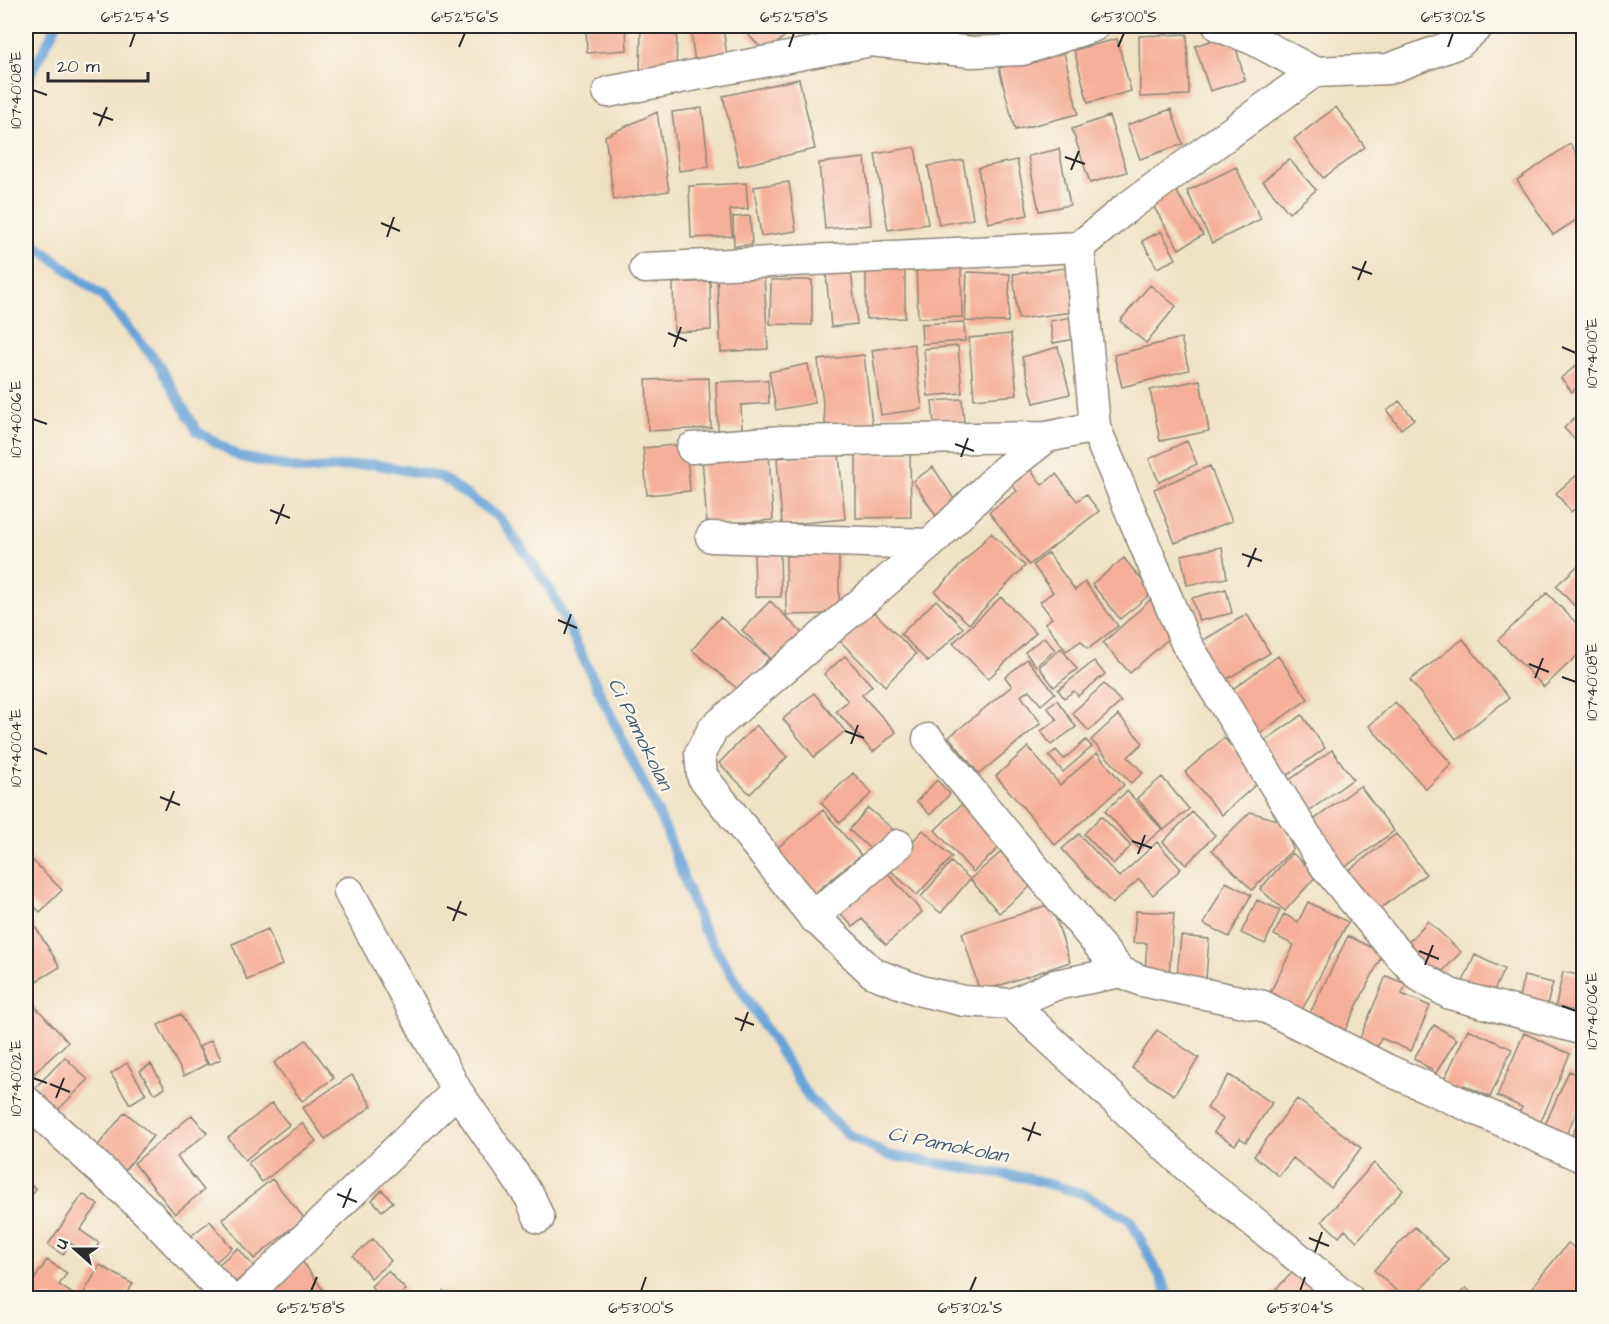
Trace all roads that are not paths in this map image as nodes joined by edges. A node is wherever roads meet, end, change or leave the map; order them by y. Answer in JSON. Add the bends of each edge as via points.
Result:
{"nodes":[{"id":1,"x":1094,"y":26,"type":"edge"},
{"id":2,"x":1218,"y":26,"type":"edge"},
{"id":3,"x":1478,"y":26,"type":"edge"},
{"id":4,"x":862,"y":33,"type":"edge"},
{"id":5,"x":1314,"y":72,"type":"junction"},
{"id":6,"x":608,"y":92,"type":"dead end"},
{"id":7,"x":1079,"y":247,"type":"junction"},
{"id":8,"x":645,"y":268,"type":"dead end"},
{"id":9,"x":1095,"y":427,"type":"junction"},
{"id":10,"x":1047,"y":437,"type":"junction"},
{"id":11,"x":692,"y":448,"type":"dead end"},
{"id":12,"x":711,"y":537,"type":"dead end"},
{"id":13,"x":930,"y":544,"type":"junction"},
{"id":14,"x":928,"y":739,"type":"dead end"},
{"id":15,"x":898,"y":845,"type":"dead end"},
{"id":16,"x":350,"y":892,"type":"dead end"},
{"id":17,"x":813,"y":917,"type":"junction"},
{"id":18,"x":1121,"y":972,"type":"junction"},
{"id":19,"x":1012,"y":1004,"type":"junction"},
{"id":20,"x":1584,"y":1030,"type":"edge"},
{"id":21,"x":457,"y":1091,"type":"junction"},
{"id":22,"x":26,"y":1101,"type":"edge"},
{"id":23,"x":1584,"y":1158,"type":"edge"},
{"id":24,"x":539,"y":1218,"type":"dead end"},
{"id":25,"x":229,"y":1299,"type":"edge"},
{"id":26,"x":243,"y":1299,"type":"edge"},
{"id":27,"x":1348,"y":1299,"type":"edge"}],
"edges":[{"from":1,"to":4,"type":"street","via":[[1022,50],[972,52]]},
{"from":2,"to":5,"type":"street"},
{"from":3,"to":5,"type":"street","via":[[1460,43],[1388,69]]},
{"from":4,"to":6,"type":"street"},
{"from":5,"to":7,"type":"street","via":[[1125,209]]},
{"from":7,"to":8,"type":"street"},
{"from":7,"to":9,"type":"street"},
{"from":9,"to":10,"type":"street"},
{"from":9,"to":20,"type":"street","via":[[1186,642],[1325,866],[1418,975],[1450,994]]},
{"from":10,"to":11,"type":"street","via":[[782,441]]},
{"from":10,"to":13,"type":"street","via":[[1005,470]]},
{"from":12,"to":13,"type":"street"},
{"from":13,"to":17,"type":"street","via":[[713,729],[700,753],[702,776]]},
{"from":14,"to":18,"type":"street"},
{"from":15,"to":17,"type":"street"},
{"from":16,"to":21,"type":"street"},
{"from":17,"to":19,"type":"street","via":[[873,973],[921,991],[964,1001]]},
{"from":18,"to":19,"type":"street","via":[[1055,984]]},
{"from":18,"to":23,"type":"street","via":[[1142,981],[1263,1006],[1386,1069]]},
{"from":19,"to":27,"type":"street","via":[[1196,1176]]},
{"from":21,"to":24,"type":"street","via":[[530,1197]]},
{"from":21,"to":26,"type":"street"},
{"from":22,"to":25,"type":"street","via":[[149,1214]]}]}
